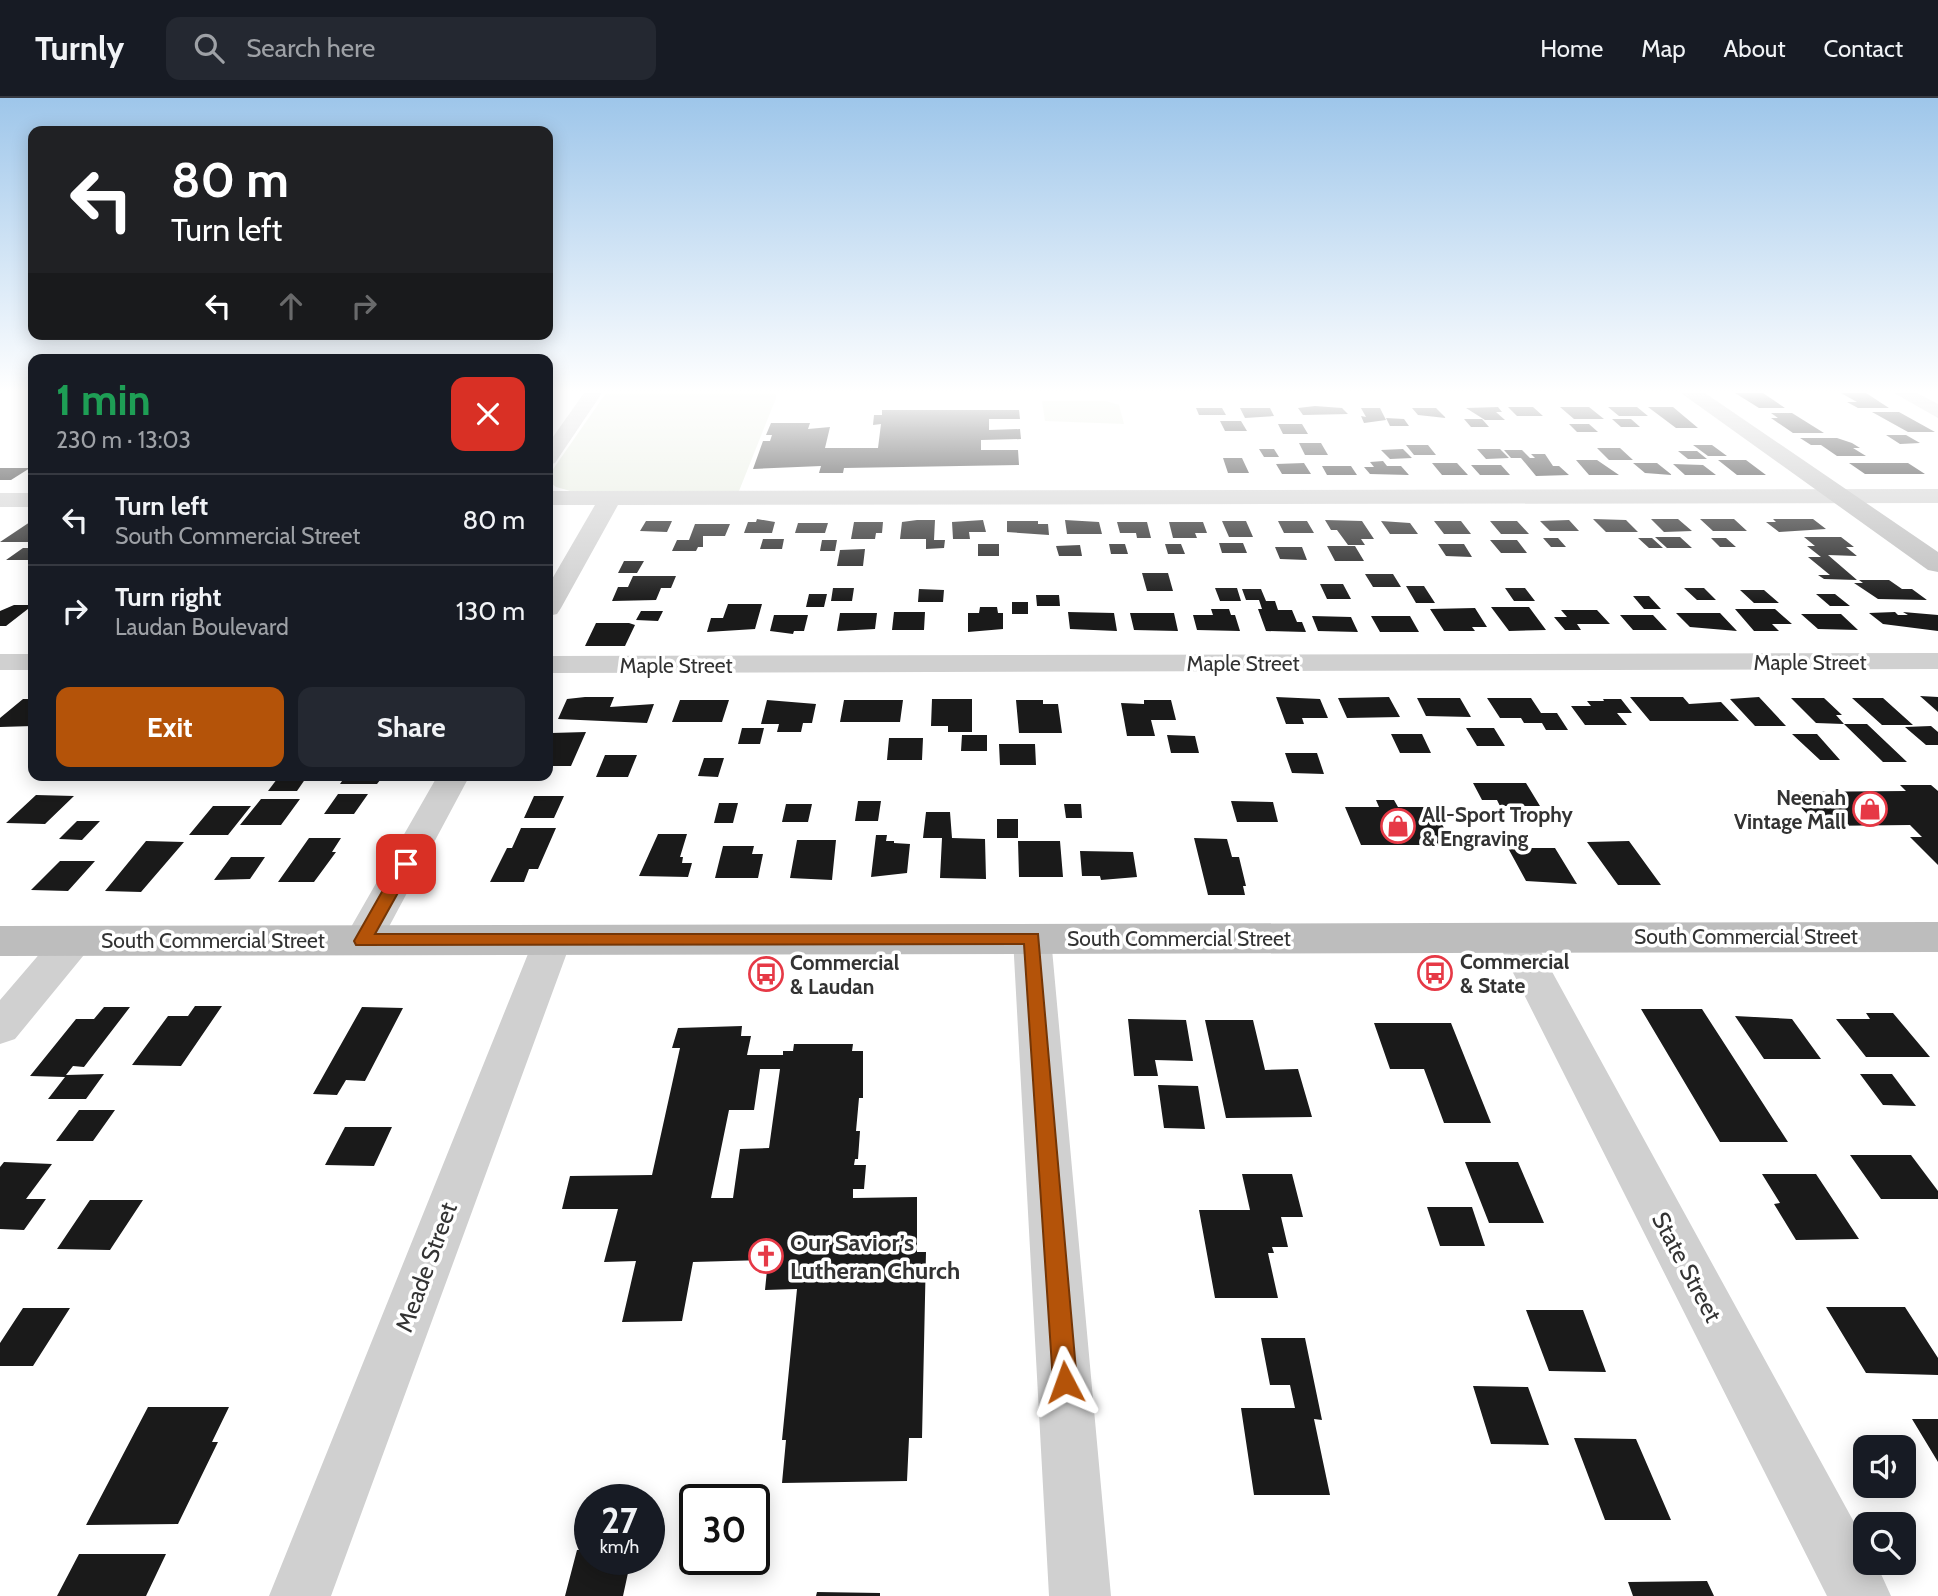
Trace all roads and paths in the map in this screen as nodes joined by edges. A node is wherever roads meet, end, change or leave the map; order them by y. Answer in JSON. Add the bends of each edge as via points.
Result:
{"nodes":[{"id":1,"x":1791,"y":463,"type":"edge"},
{"id":2,"x":1838,"y":496,"type":"junction"},
{"id":3,"x":1938,"y":496,"type":"edge"},
{"id":4,"x":553,"y":498,"type":"edge"},
{"id":5,"x":610,"y":498,"type":"junction"},
{"id":6,"x":28,"y":499,"type":"edge"},
{"id":7,"x":0,"y":500,"type":"edge"},
{"id":8,"x":1938,"y":564,"type":"edge"},
{"id":9,"x":553,"y":599,"type":"edge"},
{"id":10,"x":0,"y":662,"type":"edge"},
{"id":11,"x":28,"y":662,"type":"edge"},
{"id":12,"x":1938,"y":662,"type":"edge"},
{"id":13,"x":553,"y":665,"type":"edge"},
{"id":14,"x":451,"y":781,"type":"edge"},
{"id":15,"x":1514,"y":937,"type":"junction"},
{"id":16,"x":1938,"y":937,"type":"edge"},
{"id":17,"x":1032,"y":938,"type":"junction"},
{"id":18,"x":552,"y":939,"type":"junction"},
{"id":19,"x":0,"y":940,"type":"edge"},
{"id":20,"x":74,"y":940,"type":"junction"},
{"id":21,"x":362,"y":941,"type":"junction"},
{"id":22,"x":0,"y":1028,"type":"edge"},
{"id":23,"x":300,"y":1596,"type":"edge"},
{"id":24,"x":1080,"y":1596,"type":"edge"},
{"id":25,"x":1860,"y":1596,"type":"edge"}],
"edges":[{"from":1,"to":2,"type":"main road"},
{"from":2,"to":3,"type":"street"},
{"from":2,"to":5,"type":"street"},
{"from":2,"to":8,"type":"main road"},
{"from":4,"to":5,"type":"street"},
{"from":5,"to":9,"type":"street"},
{"from":6,"to":7,"type":"street"},
{"from":10,"to":11,"type":"street"},
{"from":12,"to":13,"type":"street","name":"Maple Street"},
{"from":14,"to":21,"type":"street"},
{"from":15,"to":16,"type":"main road","name":"South Commercial Street"},
{"from":15,"to":17,"type":"main road","name":"South Commercial Street"},
{"from":15,"to":25,"type":"street","name":"State Street"},
{"from":17,"to":18,"type":"main road","name":"South Commercial Street"},
{"from":17,"to":24,"type":"street"},
{"from":18,"to":21,"type":"main road","name":"South Commercial Street"},
{"from":18,"to":23,"type":"street","name":"Meade Street"},
{"from":19,"to":20,"type":"main road","name":"South Commercial Street"},
{"from":20,"to":21,"type":"main road","name":"South Commercial Street"},
{"from":20,"to":22,"type":"street"}]}
